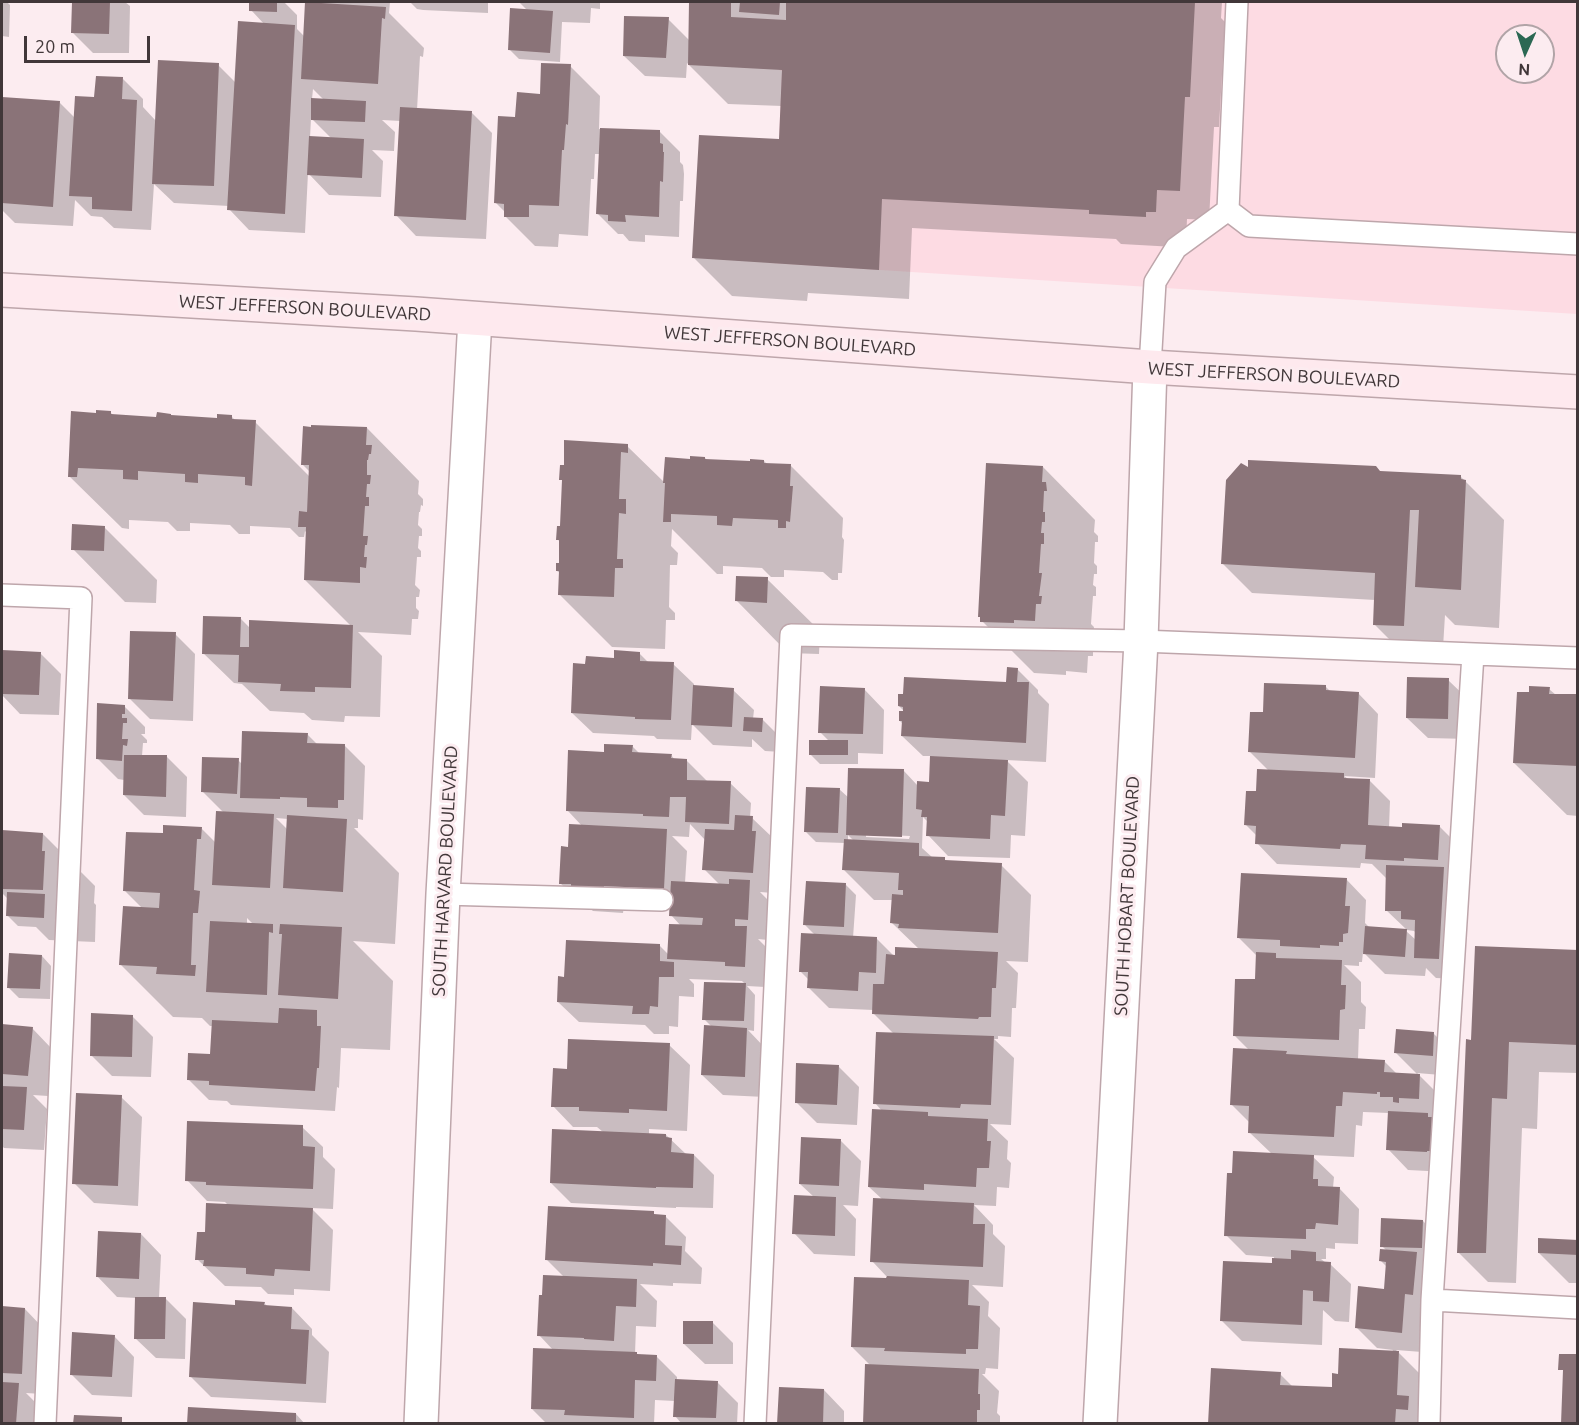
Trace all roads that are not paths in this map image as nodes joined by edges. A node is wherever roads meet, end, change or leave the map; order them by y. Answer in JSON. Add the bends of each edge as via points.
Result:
{"nodes":[{"id":1,"x":1238,"y":2,"type":"edge"},
{"id":2,"x":1228,"y":210,"type":"junction"},
{"id":3,"x":1578,"y":244,"type":"edge"},
{"id":4,"x":2,"y":290,"type":"edge"},
{"id":5,"x":475,"y":319,"type":"junction"},
{"id":6,"x":1150,"y":367,"type":"junction"},
{"id":7,"x":1578,"y":392,"type":"edge"},
{"id":8,"x":2,"y":595,"type":"edge"},
{"id":9,"x":1141,"y":641,"type":"junction"},
{"id":10,"x":1473,"y":654,"type":"junction"},
{"id":11,"x":1578,"y":658,"type":"edge"},
{"id":12,"x":443,"y":894,"type":"junction"},
{"id":13,"x":662,"y":900,"type":"dead end"},
{"id":14,"x":1432,"y":1300,"type":"junction"},
{"id":15,"x":1578,"y":1308,"type":"edge"},
{"id":16,"x":45,"y":1424,"type":"edge"},
{"id":17,"x":421,"y":1424,"type":"edge"},
{"id":18,"x":755,"y":1424,"type":"edge"},
{"id":19,"x":1100,"y":1424,"type":"edge"},
{"id":20,"x":1428,"y":1424,"type":"edge"}],
"edges":[{"from":1,"to":2,"type":"lane"},
{"from":2,"to":3,"type":"lane","via":[[1249,226]]},
{"from":2,"to":6,"type":"lane","via":[[1176,248],[1155,282]]},
{"from":4,"to":5,"type":"main road","name":"WEST JEFFERSON BOULEVARD"},
{"from":5,"to":6,"type":"main road","name":"WEST JEFFERSON BOULEVARD"},
{"from":5,"to":12,"type":"street","name":"SOUTH HARVARD BOULEVARD"},
{"from":6,"to":7,"type":"main road","name":"WEST JEFFERSON BOULEVARD"},
{"from":6,"to":9,"type":"street","name":"SOUTH HOBART BOULEVARD"},
{"from":8,"to":16,"type":"lane","via":[[81,598]]},
{"from":9,"to":10,"type":"lane"},
{"from":9,"to":18,"type":"lane","via":[[791,635]]},
{"from":9,"to":19,"type":"street","name":"SOUTH HOBART BOULEVARD"},
{"from":10,"to":11,"type":"lane"},
{"from":10,"to":14,"type":"lane"},
{"from":12,"to":13,"type":"lane"},
{"from":12,"to":17,"type":"street","name":"SOUTH HARVARD BOULEVARD"},
{"from":14,"to":15,"type":"lane"},
{"from":14,"to":20,"type":"lane"}]}
